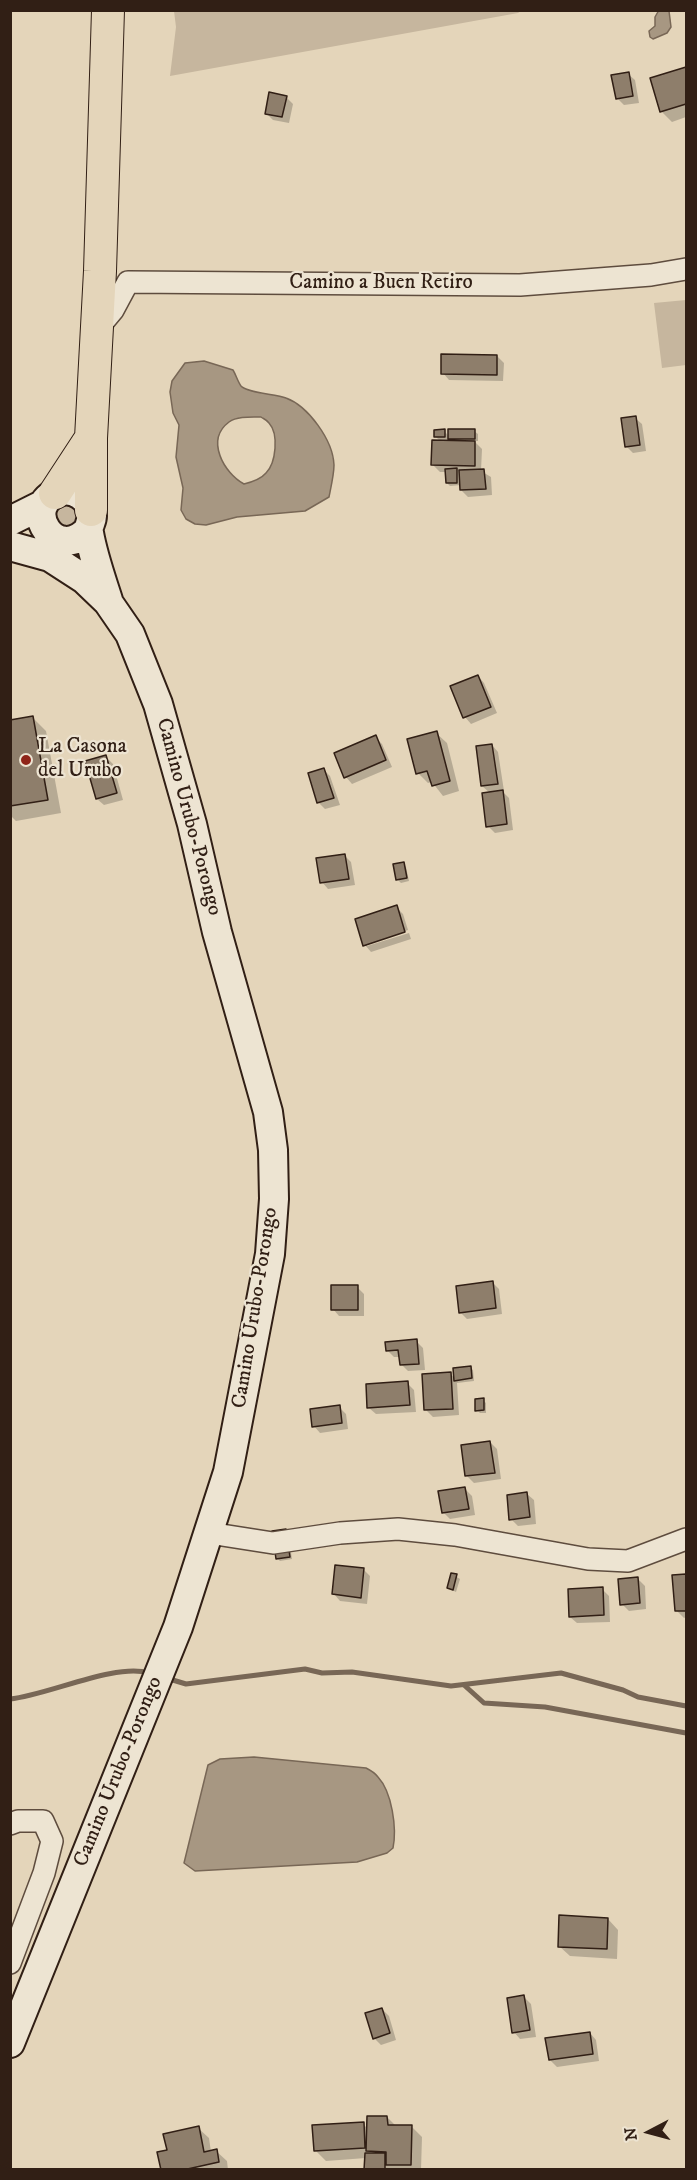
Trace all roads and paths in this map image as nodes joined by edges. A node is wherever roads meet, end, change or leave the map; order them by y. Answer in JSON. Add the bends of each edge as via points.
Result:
{"nodes":[{"id":1,"x":108,"y":10,"type":"edge"},
{"id":2,"x":687,"y":269,"type":"edge"},
{"id":3,"x":98,"y":328,"type":"junction"},
{"id":4,"x":91,"y":438,"type":"junction"},
{"id":5,"x":50,"y":498,"type":"junction"},
{"id":6,"x":89,"y":520,"type":"junction"},
{"id":7,"x":10,"y":521,"type":"edge"},
{"id":8,"x":54,"y":537,"type":"junction"},
{"id":9,"x":10,"y":540,"type":"edge"},
{"id":10,"x":10,"y":546,"type":"edge"},
{"id":11,"x":108,"y":602,"type":"junction"},
{"id":12,"x":209,"y":1533,"type":"junction"},
{"id":13,"x":687,"y":1539,"type":"edge"},
{"id":14,"x":10,"y":1824,"type":"edge"},
{"id":15,"x":10,"y":1963,"type":"edge"},
{"id":16,"x":10,"y":2043,"type":"edge"}],
"edges":[{"from":1,"to":3,"type":"main road"},
{"from":2,"to":3,"type":"street","name":"Camino a Buen Retiro","via":[[520,285],[128,282]]},
{"from":3,"to":4,"type":"main road"},
{"from":4,"to":5,"type":"main road"},
{"from":4,"to":6,"type":"main road"},
{"from":5,"to":6,"type":"main road","via":[[72,491],[79,494],[86,499]]},
{"from":5,"to":7,"type":"main road"},
{"from":5,"to":8,"type":"main road","via":[[42,519]]},
{"from":6,"to":8,"type":"main road","via":[[76,539]]},
{"from":6,"to":11,"type":"main road"},
{"from":8,"to":9,"type":"main road"},
{"from":10,"to":11,"type":"main road","name":"Camino Urubo-Porongo","via":[[50,557],[84,579]]},
{"from":11,"to":12,"type":"main road","name":"Camino Urubo-Porongo","via":[[130,634],[158,704],[268,1112],[273,1150],[270,1254],[228,1473]]},
{"from":12,"to":13,"type":"street","via":[[273,1543],[398,1529],[588,1559],[628,1561]]},
{"from":12,"to":16,"type":"main road","name":"Camino Urubo-Porongo","via":[[148,1704]]},
{"from":14,"to":15,"type":"street","via":[[43,1821],[52,1841]]}]}
